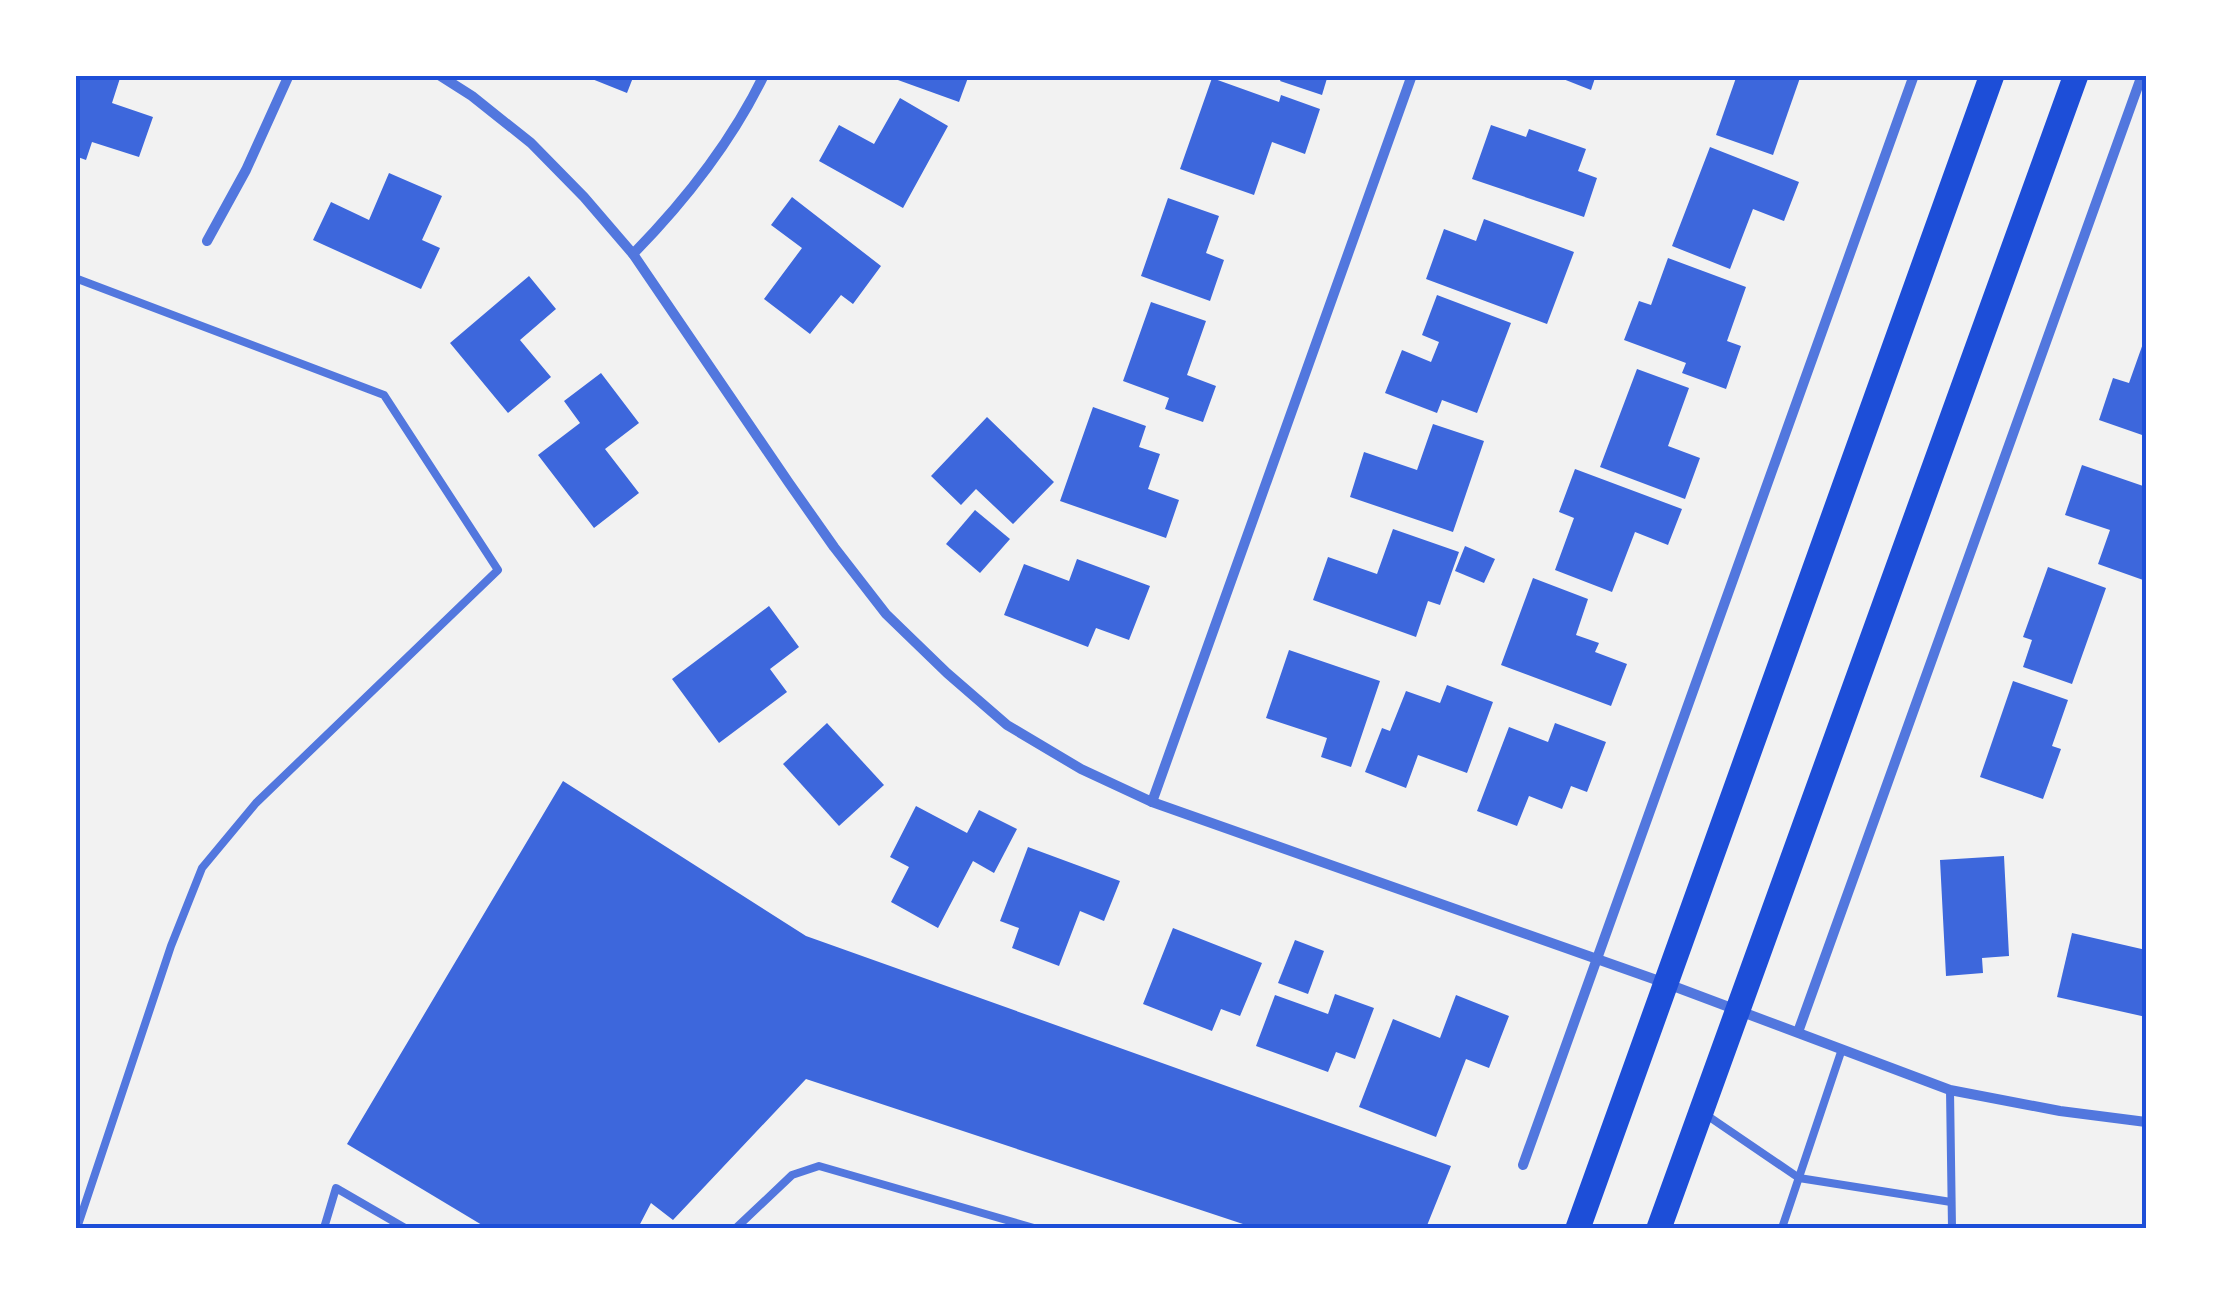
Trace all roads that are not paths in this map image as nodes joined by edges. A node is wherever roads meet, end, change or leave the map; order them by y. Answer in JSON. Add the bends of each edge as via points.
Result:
{"nodes":[{"id":1,"x":289,"y":75,"type":"edge"},
{"id":2,"x":439,"y":75,"type":"edge"},
{"id":3,"x":764,"y":75,"type":"edge"},
{"id":4,"x":1412,"y":75,"type":"edge"},
{"id":5,"x":1914,"y":75,"type":"edge"},
{"id":6,"x":1992,"y":75,"type":"edge"},
{"id":7,"x":2076,"y":75,"type":"edge"},
{"id":8,"x":2142,"y":75,"type":"edge"},
{"id":9,"x":207,"y":242,"type":"dead end"},
{"id":10,"x":633,"y":254,"type":"junction"},
{"id":11,"x":75,"y":278,"type":"edge"},
{"id":12,"x":1152,"y":802,"type":"junction"},
{"id":13,"x":1597,"y":960,"type":"junction"},
{"id":14,"x":1665,"y":983,"type":"junction"},
{"id":15,"x":1738,"y":1010,"type":"junction"},
{"id":16,"x":1798,"y":1032,"type":"junction"},
{"id":17,"x":1842,"y":1050,"type":"junction"},
{"id":18,"x":1950,"y":1090,"type":"junction"},
{"id":19,"x":1702,"y":1112,"type":"junction"},
{"id":20,"x":2146,"y":1122,"type":"edge"},
{"id":21,"x":1523,"y":1165,"type":"dead end"},
{"id":22,"x":1799,"y":1178,"type":"junction"},
{"id":23,"x":1951,"y":1202,"type":"junction"},
{"id":24,"x":76,"y":1228,"type":"edge"},
{"id":25,"x":324,"y":1228,"type":"edge"},
{"id":26,"x":406,"y":1228,"type":"edge"},
{"id":27,"x":736,"y":1228,"type":"edge"},
{"id":28,"x":1034,"y":1228,"type":"edge"},
{"id":29,"x":1578,"y":1228,"type":"edge"},
{"id":30,"x":1660,"y":1228,"type":"edge"},
{"id":31,"x":1782,"y":1228,"type":"edge"},
{"id":32,"x":1952,"y":1228,"type":"edge"}],
"edges":[{"from":1,"to":9,"type":"street"},
{"from":2,"to":10,"type":"street","via":[[531,143]]},
{"from":3,"to":10,"type":"street","via":[[705,172]]},
{"from":4,"to":12,"type":"street"},
{"from":5,"to":13,"type":"street"},
{"from":6,"to":14,"type":"main road"},
{"from":7,"to":15,"type":"main road"},
{"from":8,"to":16,"type":"street"},
{"from":10,"to":12,"type":"street","via":[[886,614],[1007,725],[1080,770]]},
{"from":11,"to":24,"type":"lane","via":[[384,395],[498,570],[256,803],[202,868]]},
{"from":12,"to":13,"type":"street"},
{"from":13,"to":14,"type":"street"},
{"from":13,"to":21,"type":"street"},
{"from":14,"to":15,"type":"street"},
{"from":14,"to":29,"type":"main road"},
{"from":15,"to":16,"type":"street"},
{"from":15,"to":19,"type":"main road"},
{"from":16,"to":17,"type":"street"},
{"from":17,"to":18,"type":"street"},
{"from":17,"to":22,"type":"lane"},
{"from":18,"to":20,"type":"street"},
{"from":18,"to":23,"type":"lane"},
{"from":19,"to":22,"type":"lane"},
{"from":19,"to":30,"type":"main road"},
{"from":22,"to":23,"type":"lane"},
{"from":22,"to":31,"type":"lane"},
{"from":23,"to":32,"type":"lane"},
{"from":25,"to":26,"type":"lane","via":[[336,1188]]},
{"from":27,"to":28,"type":"lane","via":[[792,1176],[818,1166]]}]}
